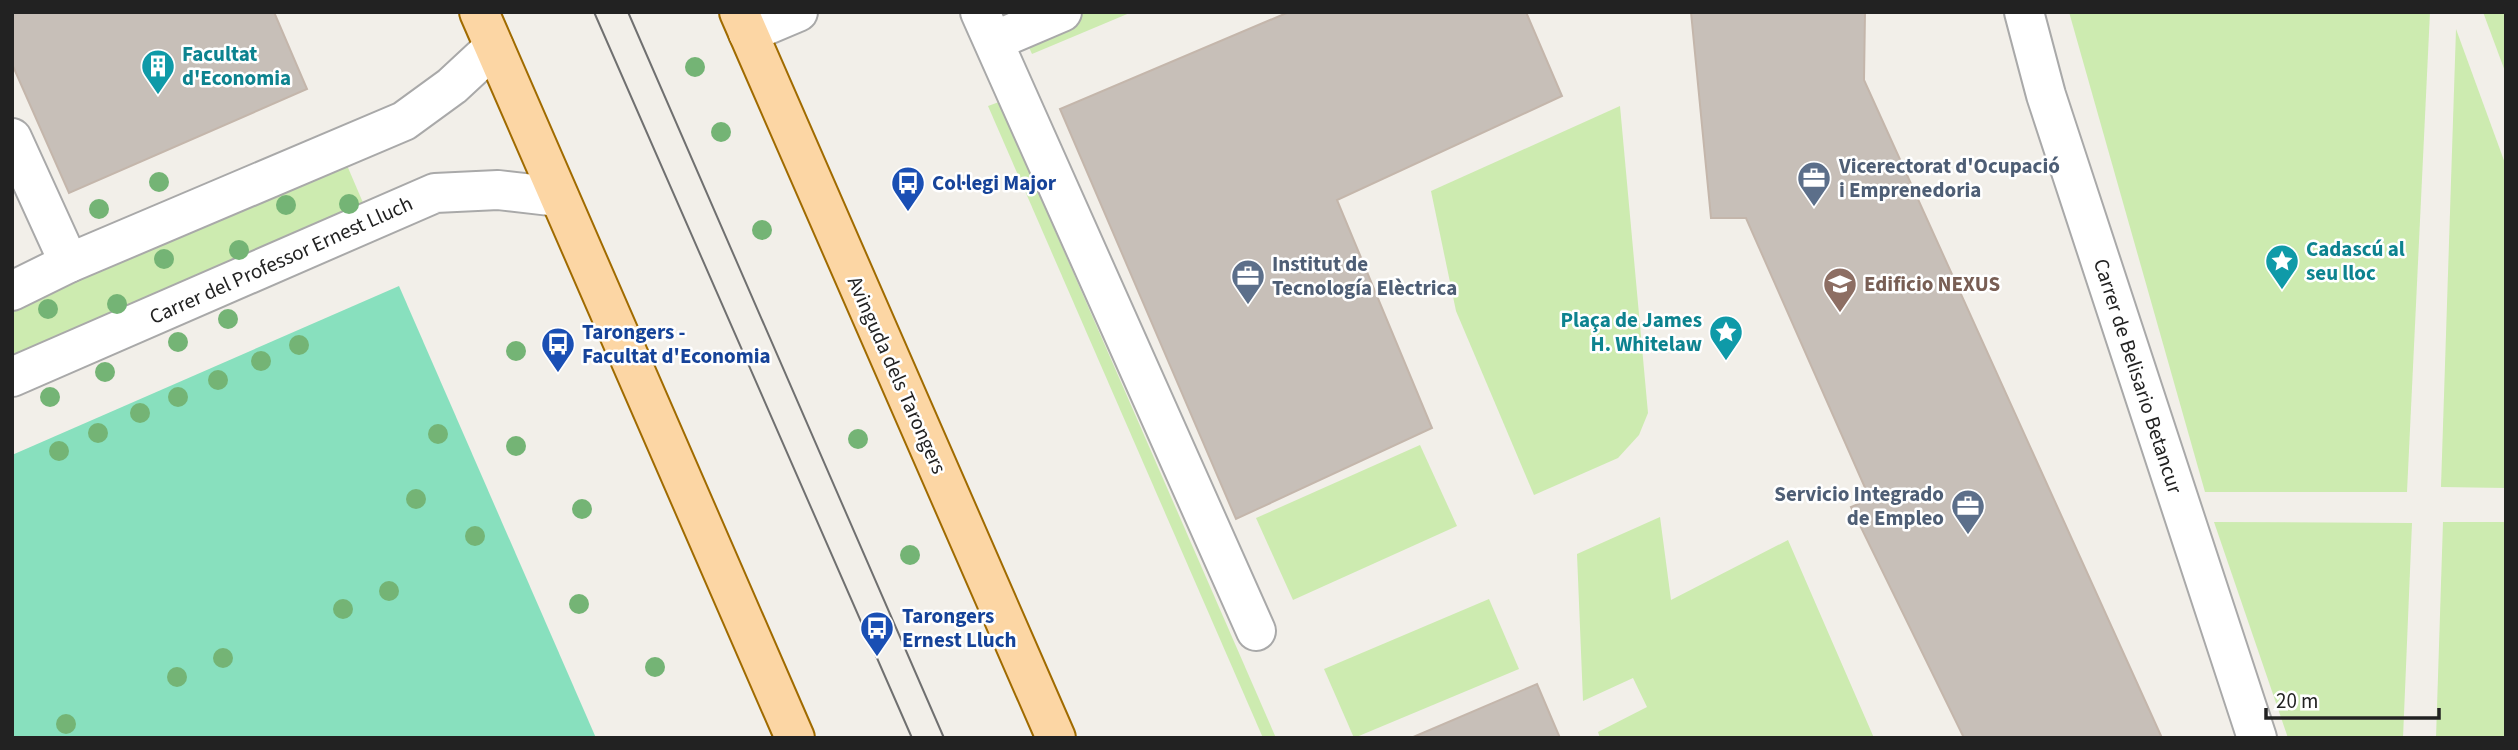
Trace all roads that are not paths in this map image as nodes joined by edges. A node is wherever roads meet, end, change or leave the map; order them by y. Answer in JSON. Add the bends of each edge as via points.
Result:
{"nodes":[{"id":1,"x":479,"y":12,"type":"edge"},
{"id":2,"x":797,"y":12,"type":"edge"},
{"id":3,"x":1062,"y":12,"type":"edge"},
{"id":4,"x":2024,"y":12,"type":"edge"},
{"id":5,"x":744,"y":23,"type":"edge"},
{"id":6,"x":987,"y":27,"type":"edge"},
{"id":7,"x":494,"y":47,"type":"junction"},
{"id":8,"x":12,"y":138,"type":"edge"},
{"id":9,"x":559,"y":197,"type":"junction"},
{"id":10,"x":69,"y":263,"type":"junction"},
{"id":11,"x":14,"y":286,"type":"edge"},
{"id":12,"x":12,"y":377,"type":"edge"},
{"id":13,"x":1256,"y":631,"type":"dead end"},
{"id":14,"x":795,"y":738,"type":"edge"},
{"id":15,"x":1056,"y":738,"type":"edge"},
{"id":16,"x":2257,"y":738,"type":"edge"}],
"edges":[{"from":1,"to":7,"type":"main road"},
{"from":2,"to":5,"type":"street"},
{"from":3,"to":6,"type":"street"},
{"from":4,"to":16,"type":"street","name":"Carrer de Belisario Betancur","via":[[2050,108]]},
{"from":5,"to":15,"type":"main road","name":"Avinguda dels Tarongers"},
{"from":6,"to":13,"type":"street"},
{"from":7,"to":9,"type":"main road"},
{"from":7,"to":10,"type":"street","via":[[404,121]]},
{"from":8,"to":10,"type":"street"},
{"from":9,"to":12,"type":"street","name":"Carrer del Professor Ernest Lluch","via":[[498,190],[435,193]]},
{"from":9,"to":14,"type":"main road"},
{"from":10,"to":11,"type":"street"}]}
